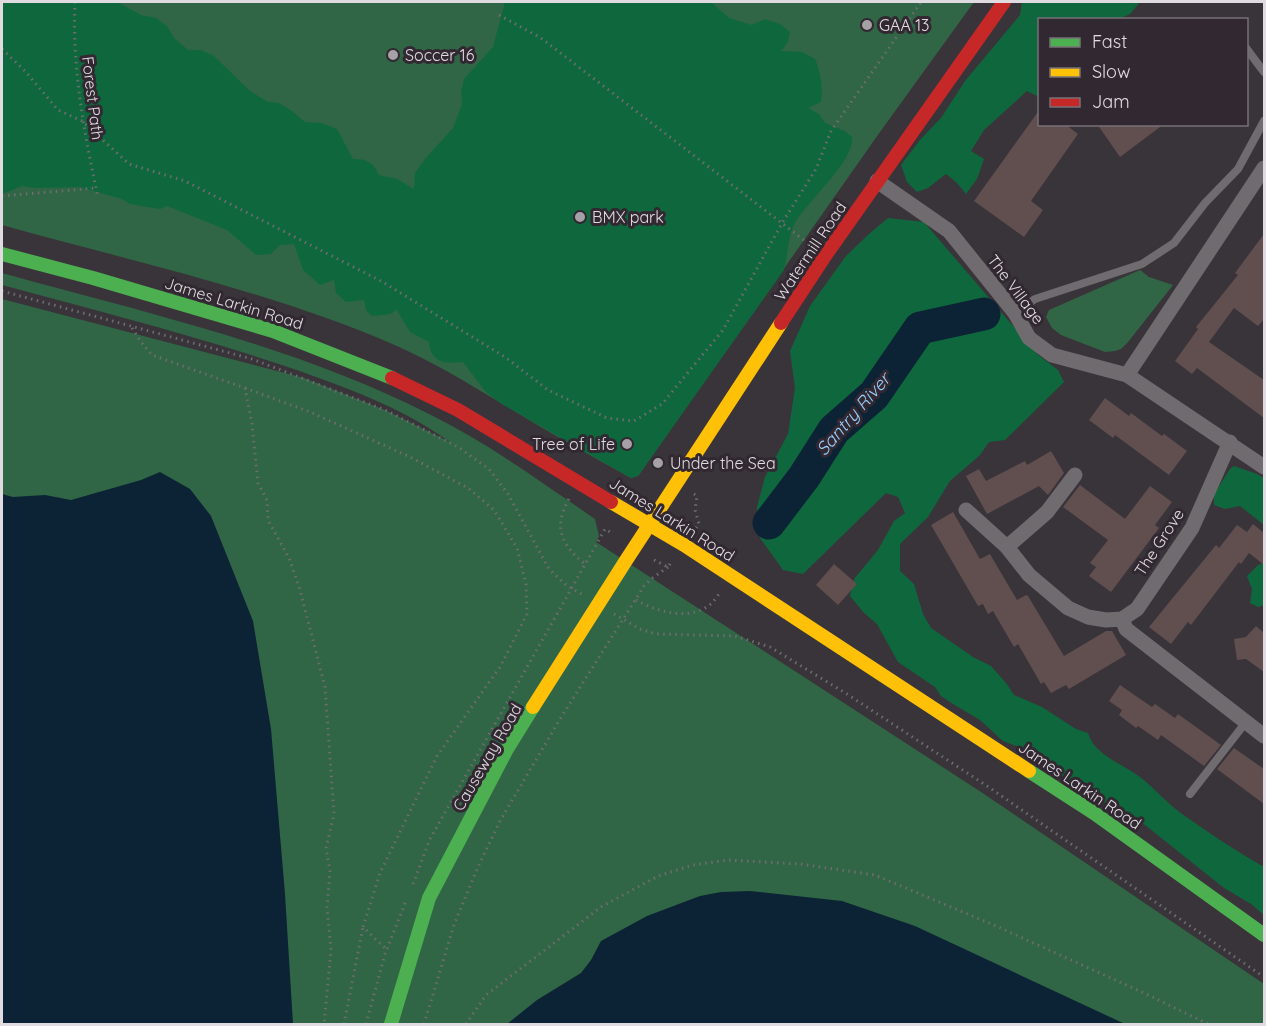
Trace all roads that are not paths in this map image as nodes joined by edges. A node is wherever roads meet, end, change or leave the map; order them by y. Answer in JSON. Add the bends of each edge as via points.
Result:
{"nodes":[{"id":1,"x":1004,"y":2,"type":"edge"},
{"id":2,"x":1248,"y":51,"type":"edge"},
{"id":3,"x":1264,"y":72,"type":"edge"},
{"id":4,"x":1264,"y":121,"type":"edge"},
{"id":5,"x":1264,"y":168,"type":"edge"},
{"id":6,"x":877,"y":181,"type":"junction"},
{"id":7,"x":2,"y":254,"type":"edge"},
{"id":8,"x":1015,"y":313,"type":"junction"},
{"id":9,"x":1127,"y":375,"type":"junction"},
{"id":10,"x":1230,"y":442,"type":"junction"},
{"id":11,"x":1264,"y":467,"type":"edge"},
{"id":12,"x":1074,"y":475,"type":"dead end"},
{"id":13,"x":966,"y":510,"type":"dead end"},
{"id":14,"x":650,"y":524,"type":"junction"},
{"id":15,"x":1008,"y":547,"type":"junction"},
{"id":16,"x":1122,"y":619,"type":"junction"},
{"id":17,"x":1246,"y":722,"type":"junction"},
{"id":18,"x":1264,"y":736,"type":"edge"},
{"id":19,"x":1190,"y":794,"type":"dead end"},
{"id":20,"x":1264,"y":935,"type":"edge"},
{"id":21,"x":391,"y":1024,"type":"edge"}],
"edges":[{"from":1,"to":6,"type":"main road","name":"Watermill Road"},
{"from":2,"to":3,"type":"lane"},
{"from":4,"to":8,"type":"lane","via":[[1238,169],[1174,243],[1142,264],[1035,299]]},
{"from":5,"to":9,"type":"street"},
{"from":6,"to":8,"type":"street","name":"The Village","via":[[949,231]]},
{"from":6,"to":14,"type":"main road","name":"Watermill Road"},
{"from":7,"to":14,"type":"main road","name":"James Larkin Road","via":[[215,313],[324,349],[430,396]]},
{"from":8,"to":9,"type":"street","name":"The Village","via":[[1029,338],[1052,355]]},
{"from":9,"to":10,"type":"street","name":"The Village"},
{"from":10,"to":11,"type":"street","name":"The Village"},
{"from":10,"to":16,"type":"street","name":"The Grove","via":[[1192,528],[1137,609]]},
{"from":12,"to":15,"type":"street","via":[[1047,512]]},
{"from":13,"to":15,"type":"street"},
{"from":14,"to":20,"type":"main road","name":"James Larkin Road","via":[[1094,813]]},
{"from":14,"to":21,"type":"main road","name":"Causeway Road","via":[[507,749],[429,898]]},
{"from":15,"to":16,"type":"street","via":[[1029,575],[1068,608],[1088,617]]},
{"from":16,"to":17,"type":"street","via":[[1126,629]]},
{"from":17,"to":18,"type":"street"},
{"from":17,"to":19,"type":"lane"}]}
